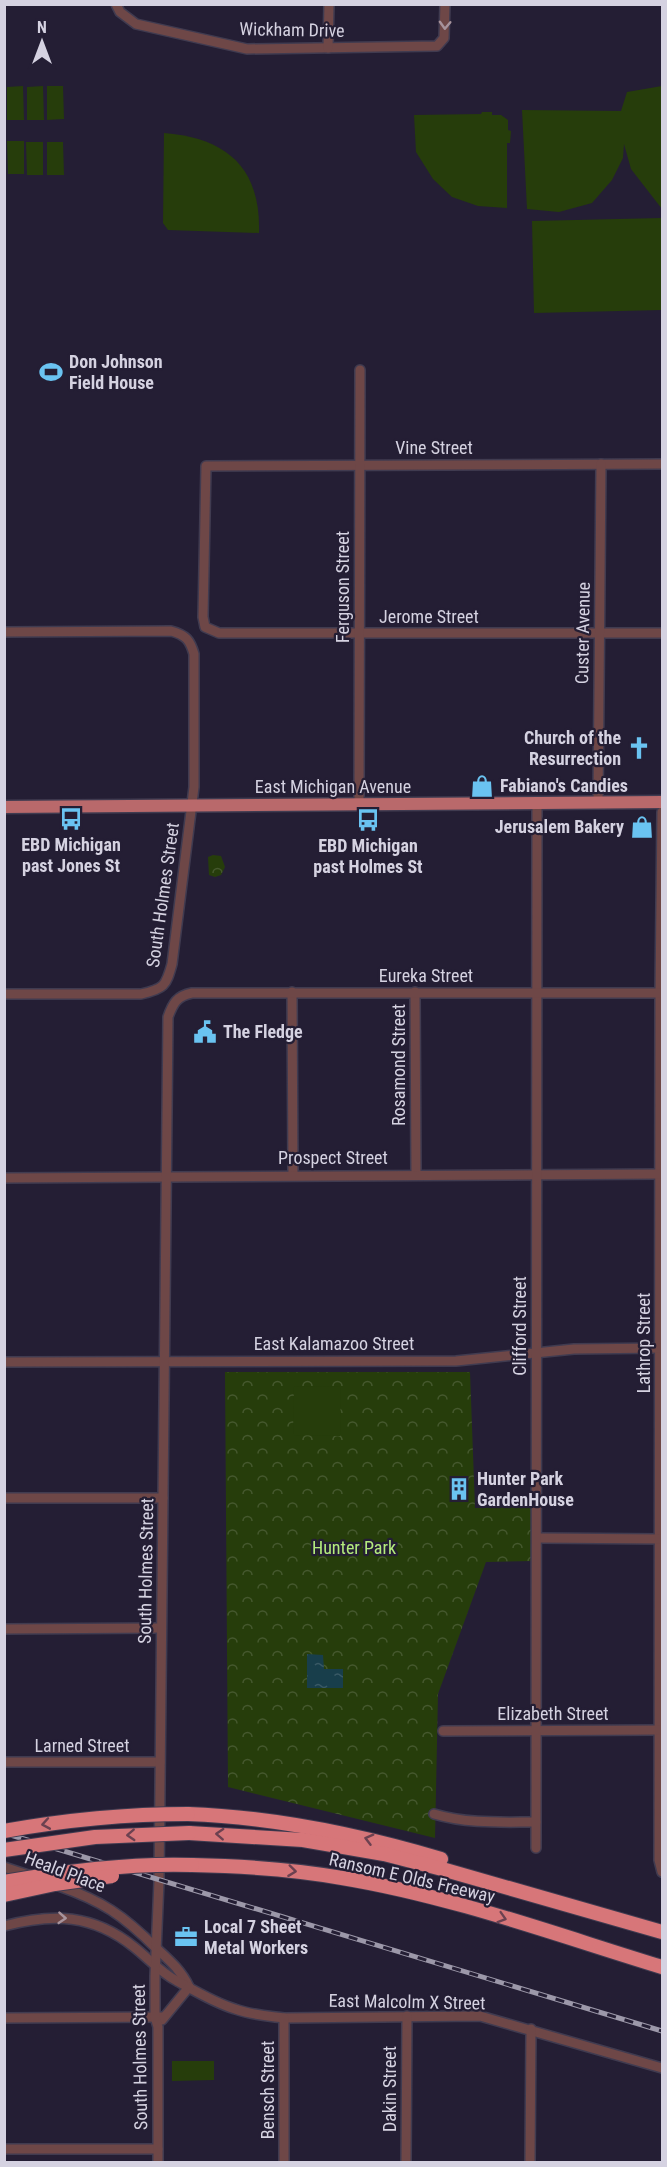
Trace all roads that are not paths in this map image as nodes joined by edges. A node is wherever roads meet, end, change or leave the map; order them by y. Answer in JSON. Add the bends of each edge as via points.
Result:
{"nodes":[{"id":1,"x":116,"y":4,"type":"edge"},
{"id":2,"x":328,"y":4,"type":"edge"},
{"id":3,"x":445,"y":4,"type":"edge"},
{"id":4,"x":328,"y":48,"type":"junction"},
{"id":5,"x":360,"y":370,"type":"dead end"},
{"id":6,"x":601,"y":464,"type":"junction"},
{"id":7,"x":663,"y":464,"type":"edge"},
{"id":8,"x":360,"y":465,"type":"junction"},
{"id":9,"x":203,"y":620,"type":"joint"},
{"id":10,"x":4,"y":632,"type":"edge"},
{"id":11,"x":359,"y":633,"type":"junction"},
{"id":12,"x":663,"y":633,"type":"edge"},
{"id":13,"x":600,"y":634,"type":"junction"},
{"id":14,"x":663,"y":802,"type":"edge"},
{"id":15,"x":537,"y":803,"type":"junction"},
{"id":16,"x":598,"y":803,"type":"junction"},
{"id":17,"x":359,"y":804,"type":"junction"},
{"id":18,"x":193,"y":806,"type":"junction"},
{"id":19,"x":4,"y":807,"type":"edge"},
{"id":20,"x":663,"y":812,"type":"edge"},
{"id":21,"x":292,"y":992,"type":"junction"},
{"id":22,"x":415,"y":992,"type":"junction"},
{"id":23,"x":537,"y":992,"type":"junction"},
{"id":24,"x":192,"y":993,"type":"joint"},
{"id":25,"x":660,"y":993,"type":"junction"},
{"id":26,"x":4,"y":994,"type":"edge"},
{"id":27,"x":416,"y":1174,"type":"junction"},
{"id":28,"x":537,"y":1174,"type":"junction"},
{"id":29,"x":662,"y":1174,"type":"edge"},
{"id":30,"x":166,"y":1175,"type":"junction"},
{"id":31,"x":293,"y":1175,"type":"junction"},
{"id":32,"x":4,"y":1178,"type":"edge"},
{"id":33,"x":661,"y":1348,"type":"edge"},
{"id":34,"x":537,"y":1352,"type":"junction"},
{"id":35,"x":165,"y":1361,"type":"junction"},
{"id":36,"x":4,"y":1362,"type":"edge"},
{"id":37,"x":4,"y":1498,"type":"edge"},
{"id":38,"x":163,"y":1498,"type":"junction"},
{"id":39,"x":537,"y":1538,"type":"junction"},
{"id":40,"x":661,"y":1539,"type":"edge"},
{"id":41,"x":161,"y":1628,"type":"junction"},
{"id":42,"x":4,"y":1629,"type":"edge"},
{"id":43,"x":536,"y":1730,"type":"junction"},
{"id":44,"x":661,"y":1730,"type":"edge"},
{"id":45,"x":444,"y":1731,"type":"dead end"},
{"id":46,"x":4,"y":1762,"type":"edge"},
{"id":47,"x":160,"y":1762,"type":"junction"},
{"id":48,"x":434,"y":1814,"type":"dead end"},
{"id":49,"x":536,"y":1822,"type":"junction"},
{"id":50,"x":4,"y":1831,"type":"edge"},
{"id":51,"x":536,"y":1848,"type":"dead end"},
{"id":52,"x":4,"y":1850,"type":"edge"},
{"id":53,"x":4,"y":1867,"type":"edge"},
{"id":54,"x":189,"y":1868,"type":"junction"},
{"id":55,"x":663,"y":1872,"type":"edge"},
{"id":56,"x":4,"y":1882,"type":"edge"},
{"id":57,"x":4,"y":1895,"type":"edge"},
{"id":58,"x":4,"y":1926,"type":"edge"},
{"id":59,"x":645,"y":1926,"type":"junction"},
{"id":60,"x":663,"y":1932,"type":"edge"},
{"id":61,"x":157,"y":1949,"type":"junction"},
{"id":62,"x":156,"y":1965,"type":"junction"},
{"id":63,"x":663,"y":1967,"type":"edge"},
{"id":64,"x":189,"y":1987,"type":"junction"},
{"id":65,"x":407,"y":2016,"type":"junction"},
{"id":66,"x":4,"y":2018,"type":"edge"},
{"id":67,"x":284,"y":2018,"type":"junction"},
{"id":68,"x":159,"y":2020,"type":"junction"},
{"id":69,"x":531,"y":2029,"type":"junction"},
{"id":70,"x":663,"y":2068,"type":"edge"},
{"id":71,"x":4,"y":2149,"type":"edge"},
{"id":72,"x":158,"y":2149,"type":"junction"},
{"id":73,"x":158,"y":2163,"type":"edge"},
{"id":74,"x":284,"y":2163,"type":"edge"},
{"id":75,"x":406,"y":2163,"type":"edge"},
{"id":76,"x":530,"y":2163,"type":"edge"}],
"edges":[{"from":1,"to":4,"type":"street","name":"Wickham Drive","via":[[136,24],[247,49]]},
{"from":2,"to":4,"type":"street"},
{"from":3,"to":4,"type":"street","name":"Wickham Drive","one_way":true,"via":[[446,31],[441,44]]},
{"from":5,"to":8,"type":"street","name":"Ferguson Street"},
{"from":6,"to":7,"type":"street","name":"Vine Street"},
{"from":6,"to":8,"type":"street","name":"Vine Street"},
{"from":6,"to":13,"type":"street","name":"Custer Avenue"},
{"from":8,"to":9,"type":"street","name":"Vine Street","via":[[206,466]]},
{"from":8,"to":11,"type":"street","name":"Ferguson Street"},
{"from":9,"to":11,"type":"street","name":"Jerome Street","via":[[206,627],[219,633]]},
{"from":10,"to":18,"type":"street","name":"South Holmes Street","via":[[171,631],[191,641]]},
{"from":11,"to":13,"type":"street","name":"Jerome Street"},
{"from":11,"to":17,"type":"street","name":"Ferguson Street"},
{"from":12,"to":13,"type":"street","name":"Jerome Street"},
{"from":13,"to":16,"type":"street","name":"Custer Avenue"},
{"from":14,"to":16,"type":"main road","name":"East Michigan Avenue"},
{"from":15,"to":16,"type":"main road","name":"East Michigan Avenue"},
{"from":15,"to":17,"type":"main road","name":"East Michigan Avenue"},
{"from":15,"to":23,"type":"street","name":"Clifford Street"},
{"from":17,"to":18,"type":"main road","name":"East Michigan Avenue"},
{"from":18,"to":19,"type":"main road","name":"East Michigan Avenue"},
{"from":18,"to":26,"type":"street","name":"South Holmes Street","via":[[172,964],[163,987],[141,994]]},
{"from":20,"to":25,"type":"street","name":"Lathrop Street"},
{"from":21,"to":22,"type":"street","name":"Eureka Street"},
{"from":21,"to":24,"type":"street","name":"Eureka Street"},
{"from":21,"to":31,"type":"street"},
{"from":22,"to":23,"type":"street","name":"Eureka Street"},
{"from":22,"to":27,"type":"street","name":"Rosamond Street"},
{"from":23,"to":25,"type":"street","name":"Eureka Street"},
{"from":23,"to":28,"type":"street","name":"Clifford Street"},
{"from":24,"to":30,"type":"street","name":"South Holmes Street","via":[[176,999],[168,1017]]},
{"from":25,"to":29,"type":"street","name":"Lathrop Street"},
{"from":27,"to":28,"type":"street","name":"Prospect Street"},
{"from":27,"to":31,"type":"street","name":"Prospect Street"},
{"from":28,"to":29,"type":"street","name":"Prospect Street"},
{"from":28,"to":34,"type":"street","name":"Clifford Street"},
{"from":29,"to":33,"type":"street","name":"Lathrop Street"},
{"from":30,"to":31,"type":"street","name":"Prospect Street"},
{"from":30,"to":32,"type":"street","name":"Prospect Street"},
{"from":30,"to":35,"type":"street","name":"South Holmes Street"},
{"from":33,"to":34,"type":"street","name":"East Kalamazoo Street"},
{"from":33,"to":40,"type":"street","name":"Lathrop Street"},
{"from":34,"to":35,"type":"street","name":"East Kalamazoo Street","via":[[456,1361]]},
{"from":34,"to":39,"type":"street","name":"Clifford Street"},
{"from":35,"to":36,"type":"street","name":"East Kalamazoo Street"},
{"from":35,"to":38,"type":"street","name":"South Holmes Street"},
{"from":37,"to":38,"type":"street"},
{"from":38,"to":41,"type":"street","name":"South Holmes Street"},
{"from":39,"to":40,"type":"street"},
{"from":39,"to":43,"type":"street","name":"Clifford Street"},
{"from":40,"to":44,"type":"street","name":"Lathrop Street"},
{"from":41,"to":42,"type":"street"},
{"from":41,"to":47,"type":"street","name":"South Holmes Street"},
{"from":43,"to":44,"type":"street","name":"Elizabeth Street"},
{"from":43,"to":45,"type":"street","name":"Elizabeth Street"},
{"from":43,"to":49,"type":"street","name":"Clifford Street"},
{"from":44,"to":55,"type":"street","name":"Lathrop Street","via":[[659,1860]]},
{"from":46,"to":47,"type":"street","name":"Larned Street"},
{"from":47,"to":61,"type":"street","name":"South Holmes Street"},
{"from":48,"to":49,"type":"street","via":[[486,1823]]},
{"from":49,"to":51,"type":"street","name":"Clifford Street"},
{"from":59,"to":50,"type":"highway","one_way":true,"bridge":true,"via":[[355,1835],[281,1821],[188,1814],[101,1817]]},
{"from":59,"to":52,"type":"highway","name":"Ransom E Olds Freeway","one_way":true,"bridge":true,"via":[[442,1869],[365,1850],[294,1839],[189,1833],[95,1837]]},
{"from":53,"to":61,"type":"street","name":"Heald Place","via":[[97,1900],[125,1918]]},
{"from":54,"to":56,"type":"highway","name":"Ransom E Olds Freeway","bridge":true,"via":[[164,1864],[110,1867]]},
{"from":54,"to":57,"type":"highway","bridge":true,"via":[[94,1878]]},
{"from":54,"to":63,"type":"highway","name":"Ransom E Olds Freeway","one_way":true,"via":[[257,1868],[342,1878],[412,1893]]},
{"from":58,"to":62,"type":"street","name":"East Malcolm X Street","one_way":true,"via":[[45,1917],[83,1921],[120,1936]]},
{"from":59,"to":60,"type":"highway","name":"Ransom E Olds Freeway"},
{"from":61,"to":62,"type":"street","name":"South Holmes Street"},
{"from":61,"to":64,"type":"street","name":"Heald Place","via":[[181,1972]]},
{"from":62,"to":64,"type":"street","name":"East Malcolm X Street"},
{"from":62,"to":68,"type":"street","name":"South Holmes Street"},
{"from":64,"to":67,"type":"street","name":"East Malcolm X Street","via":[[236,2010]]},
{"from":64,"to":68,"type":"street"},
{"from":65,"to":67,"type":"street","name":"East Malcolm X Street"},
{"from":65,"to":69,"type":"street","name":"East Malcolm X Street","via":[[480,2016]]},
{"from":65,"to":75,"type":"street","name":"Dakin Street"},
{"from":66,"to":68,"type":"street"},
{"from":67,"to":74,"type":"street","name":"Bensch Street"},
{"from":68,"to":72,"type":"street","name":"South Holmes Street"},
{"from":69,"to":70,"type":"street","name":"East Malcolm X Street"},
{"from":69,"to":76,"type":"street"},
{"from":71,"to":72,"type":"street"},
{"from":72,"to":73,"type":"street","name":"South Holmes Street"}]}
